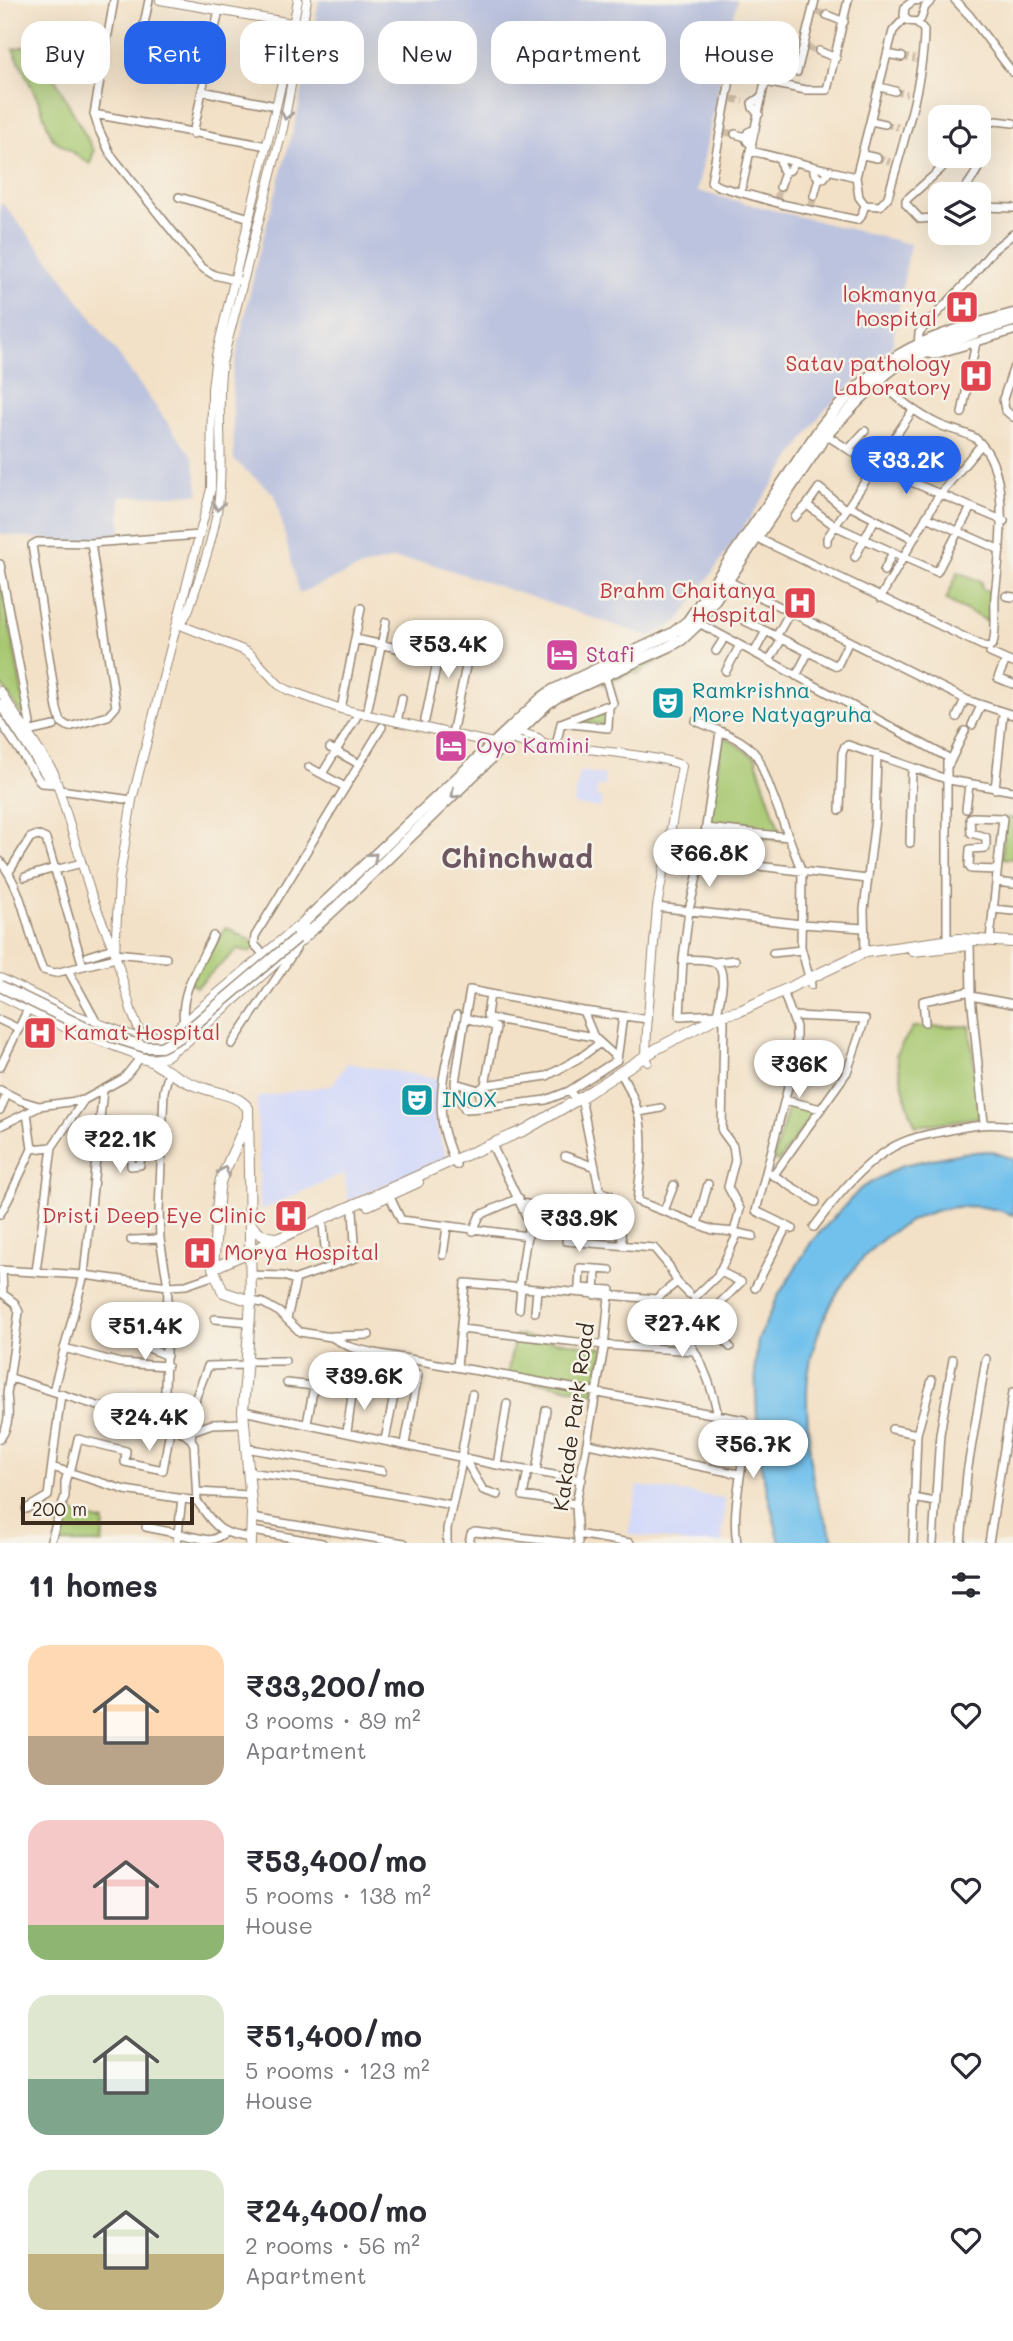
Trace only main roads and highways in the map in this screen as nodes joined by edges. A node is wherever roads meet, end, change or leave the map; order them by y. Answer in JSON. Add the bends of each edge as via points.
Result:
{"nodes":[{"id":1,"x":1013,"y":314,"type":"edge"},
{"id":2,"x":1013,"y":321,"type":"edge"},
{"id":3,"x":920,"y":350,"type":"junction"},
{"id":4,"x":695,"y":620,"type":"junction"},
{"id":5,"x":506,"y":737,"type":"junction"},
{"id":6,"x":346,"y":882,"type":"junction"},
{"id":7,"x":356,"y":889,"type":"junction"},
{"id":8,"x":309,"y":925,"type":"junction"},
{"id":9,"x":298,"y":940,"type":"junction"},
{"id":10,"x":970,"y":942,"type":"junction"},
{"id":11,"x":1013,"y":942,"type":"edge"},
{"id":12,"x":947,"y":944,"type":"junction"},
{"id":13,"x":1013,"y":948,"type":"edge"},
{"id":14,"x":0,"y":979,"type":"edge"},
{"id":15,"x":810,"y":982,"type":"junction"},
{"id":16,"x":0,"y":986,"type":"edge"},
{"id":17,"x":0,"y":994,"type":"edge"},
{"id":18,"x":138,"y":1036,"type":"junction"},
{"id":19,"x":165,"y":1039,"type":"junction"},
{"id":20,"x":170,"y":1053,"type":"junction"},
{"id":21,"x":140,"y":1056,"type":"junction"},
{"id":22,"x":169,"y":1072,"type":"junction"},
{"id":23,"x":250,"y":1115,"type":"junction"},
{"id":24,"x":388,"y":1193,"type":"junction"},
{"id":25,"x":250,"y":1222,"type":"junction"},
{"id":26,"x":281,"y":1240,"type":"junction"},
{"id":27,"x":249,"y":1254,"type":"junction"},
{"id":28,"x":214,"y":1271,"type":"junction"},
{"id":29,"x":251,"y":1301,"type":"junction"},
{"id":30,"x":252,"y":1537,"type":"edge"}],
"edges":[{"from":1,"to":3,"type":"main road","via":[[975,324]]},
{"from":2,"to":3,"type":"main road"},
{"from":3,"to":4,"type":"main road","via":[[879,381],[826,435],[728,581]]},
{"from":3,"to":4,"type":"main road","via":[[888,362],[829,417]]},
{"from":4,"to":5,"type":"main road","via":[[553,690]]},
{"from":4,"to":5,"type":"main road","via":[[675,643],[557,697]]},
{"from":6,"to":5,"type":"main road","one_way":true},
{"from":5,"to":7,"type":"main road","one_way":true},
{"from":6,"to":7,"type":"main road"},
{"from":6,"to":8,"type":"main road"},
{"from":7,"to":8,"type":"main road"},
{"from":8,"to":9,"type":"main road"},
{"from":8,"to":19,"type":"main road","via":[[264,955]]},
{"from":9,"to":16,"type":"main road","bridge":true,"via":[[180,1037],[161,1047],[145,1047],[88,1029]]},
{"from":9,"to":20,"type":"main road"},
{"from":10,"to":11,"type":"main road"},
{"from":10,"to":12,"type":"main road"},
{"from":10,"to":13,"type":"main road"},
{"from":12,"to":15,"type":"main road","via":[[868,957]]},
{"from":12,"to":15,"type":"main road","via":[[865,951]]},
{"from":14,"to":18,"type":"main road","via":[[99,1026]]},
{"from":15,"to":24,"type":"main road","via":[[721,1017],[622,1074],[546,1126]]},
{"from":17,"to":21,"type":"main road","via":[[77,1032]]},
{"from":18,"to":19,"type":"main road"},
{"from":18,"to":21,"type":"main road","via":[[131,1043]]},
{"from":19,"to":20,"type":"main road"},
{"from":20,"to":21,"type":"main road","via":[[160,1060]]},
{"from":20,"to":22,"type":"main road"},
{"from":21,"to":22,"type":"main road"},
{"from":22,"to":23,"type":"main road","via":[[197,1087],[239,1099]]},
{"from":23,"to":25,"type":"main road"},
{"from":28,"to":23,"type":"main road","one_way":true,"via":[[220,1179]]},
{"from":24,"to":26,"type":"main road"},
{"from":24,"to":26,"type":"main road"},
{"from":25,"to":26,"type":"main road","via":[[260,1234]]},
{"from":25,"to":27,"type":"main road"},
{"from":26,"to":27,"type":"main road"},
{"from":27,"to":28,"type":"main road"},
{"from":27,"to":29,"type":"main road"},
{"from":28,"to":29,"type":"main road","via":[[223,1292]]},
{"from":29,"to":30,"type":"main road","via":[[243,1411]]}]}
